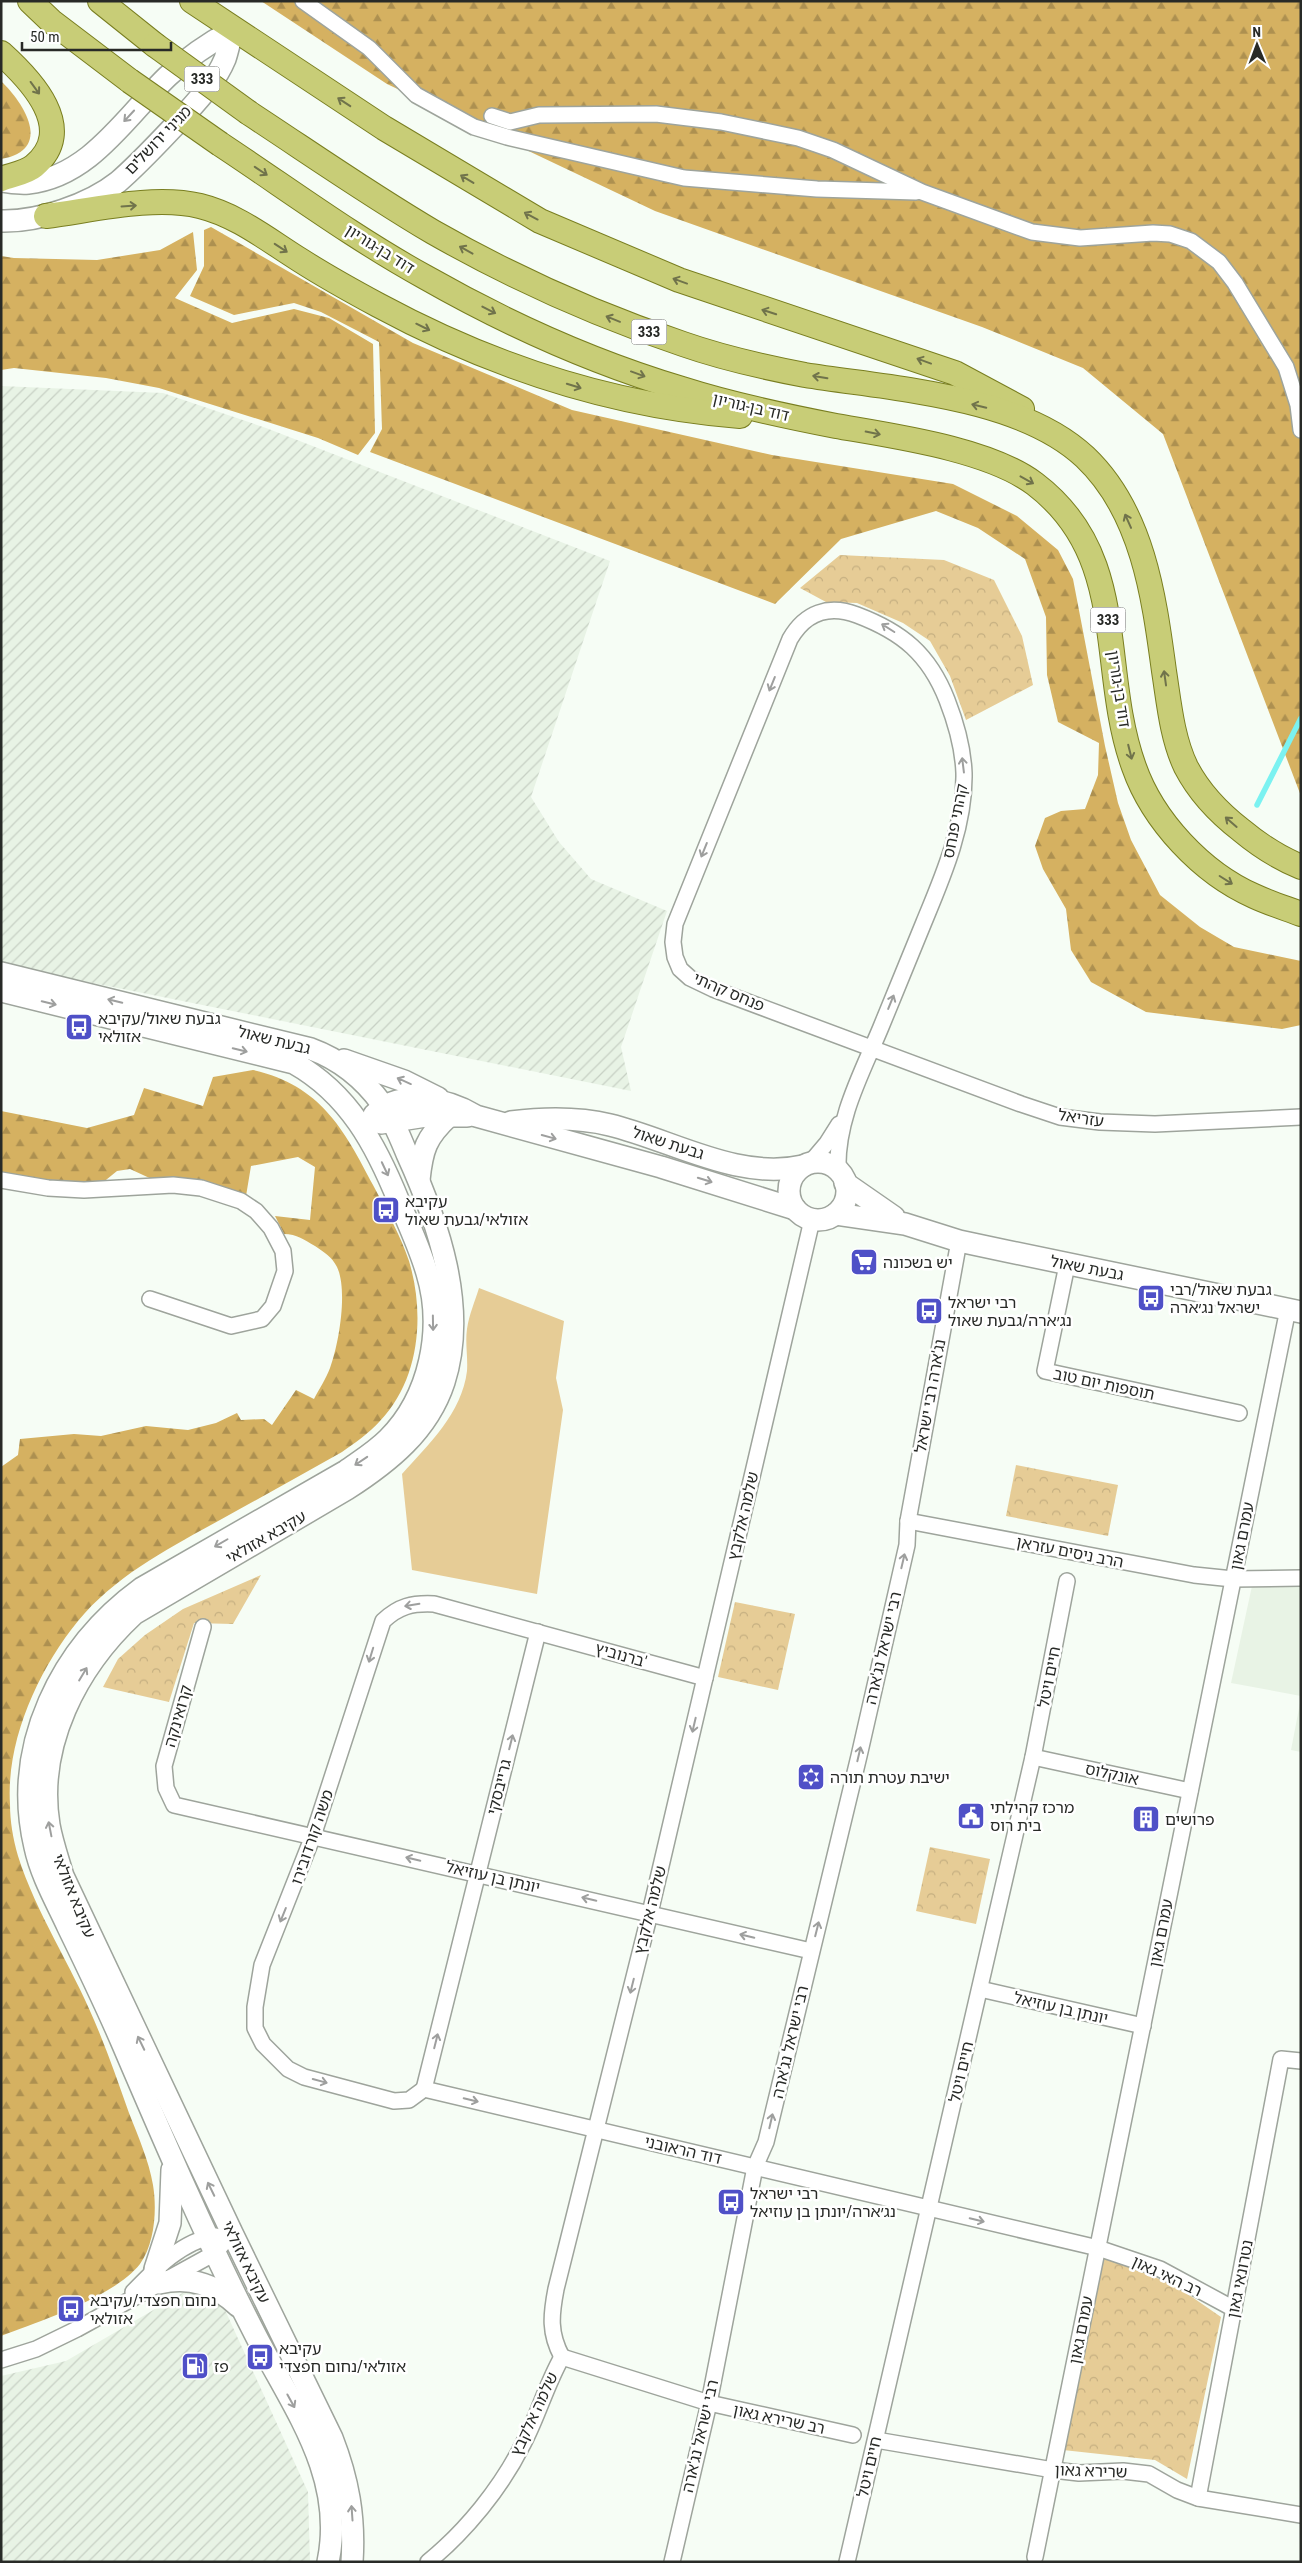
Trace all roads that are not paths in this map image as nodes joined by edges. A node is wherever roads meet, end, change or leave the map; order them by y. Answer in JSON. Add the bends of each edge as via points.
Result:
{"nodes":[{"id":1,"x":30,"y":1,"type":"edge"},
{"id":2,"x":100,"y":1,"type":"edge"},
{"id":3,"x":192,"y":1,"type":"edge"},
{"id":4,"x":303,"y":1,"type":"edge"},
{"id":5,"x":233,"y":30,"type":"junction"},
{"id":6,"x":1,"y":53,"type":"edge"},
{"id":7,"x":492,"y":116,"type":"dead end"},
{"id":8,"x":1,"y":180,"type":"edge"},
{"id":9,"x":922,"y":192,"type":"junction"},
{"id":10,"x":46,"y":216,"type":"junction"},
{"id":11,"x":1,"y":221,"type":"edge"},
{"id":12,"x":825,"y":424,"type":"junction"},
{"id":13,"x":1301,"y":430,"type":"edge"},
{"id":14,"x":1085,"y":457,"type":"junction"},
{"id":15,"x":723,"y":805,"type":"joint"},
{"id":16,"x":1301,"y":867,"type":"edge"},
{"id":17,"x":1301,"y":914,"type":"edge"},
{"id":18,"x":1,"y":973,"type":"edge"},
{"id":19,"x":1,"y":992,"type":"edge"},
{"id":20,"x":873,"y":1047,"type":"junction"},
{"id":21,"x":331,"y":1056,"type":"junction"},
{"id":22,"x":448,"y":1110,"type":"junction"},
{"id":23,"x":388,"y":1113,"type":"junction"},
{"id":24,"x":844,"y":1117,"type":"junction"},
{"id":25,"x":1301,"y":1117,"type":"edge"},
{"id":26,"x":502,"y":1124,"type":"junction"},
{"id":27,"x":363,"y":1126,"type":"junction"},
{"id":28,"x":693,"y":1152,"type":"junction"},
{"id":29,"x":806,"y":1165,"type":"junction"},
{"id":30,"x":661,"y":1167,"type":"junction"},
{"id":31,"x":842,"y":1177,"type":"junction"},
{"id":32,"x":1,"y":1180,"type":"edge"},
{"id":33,"x":419,"y":1180,"type":"junction"},
{"id":34,"x":804,"y":1214,"type":"junction"},
{"id":35,"x":836,"y":1214,"type":"junction"},
{"id":36,"x":905,"y":1224,"type":"junction"},
{"id":37,"x":959,"y":1241,"type":"junction"},
{"id":38,"x":1067,"y":1265,"type":"junction"},
{"id":39,"x":150,"y":1299,"type":"dead end"},
{"id":40,"x":1294,"y":1311,"type":"edge"},
{"id":41,"x":1239,"y":1413,"type":"dead end"},
{"id":42,"x":908,"y":1521,"type":"junction"},
{"id":43,"x":1301,"y":1578,"type":"edge"},
{"id":44,"x":1233,"y":1579,"type":"junction"},
{"id":45,"x":1067,"y":1581,"type":"dead end"},
{"id":46,"x":203,"y":1627,"type":"dead end"},
{"id":47,"x":538,"y":1632,"type":"junction"},
{"id":48,"x":705,"y":1678,"type":"junction"},
{"id":49,"x":1034,"y":1757,"type":"junction"},
{"id":50,"x":1190,"y":1792,"type":"junction"},
{"id":51,"x":174,"y":1805,"type":"joint"},
{"id":52,"x":313,"y":1836,"type":"junction"},
{"id":53,"x":478,"y":1874,"type":"junction"},
{"id":54,"x":650,"y":1913,"type":"junction"},
{"id":55,"x":812,"y":1950,"type":"junction"},
{"id":56,"x":980,"y":1989,"type":"junction"},
{"id":57,"x":1143,"y":2026,"type":"junction"},
{"id":58,"x":1301,"y":2061,"type":"edge"},
{"id":59,"x":424,"y":2089,"type":"junction"},
{"id":60,"x":596,"y":2130,"type":"junction"},
{"id":61,"x":172,"y":2157,"type":"junction"},
{"id":62,"x":755,"y":2167,"type":"junction"},
{"id":63,"x":929,"y":2208,"type":"junction"},
{"id":64,"x":232,"y":2233,"type":"junction"},
{"id":65,"x":211,"y":2245,"type":"junction"},
{"id":66,"x":1098,"y":2248,"type":"junction"},
{"id":67,"x":157,"y":2276,"type":"junction"},
{"id":68,"x":1234,"y":2309,"type":"junction"},
{"id":69,"x":244,"y":2312,"type":"junction"},
{"id":70,"x":562,"y":2357,"type":"junction"},
{"id":71,"x":1,"y":2360,"type":"edge"},
{"id":72,"x":708,"y":2403,"type":"junction"},
{"id":73,"x":853,"y":2435,"type":"dead end"},
{"id":74,"x":876,"y":2440,"type":"junction"},
{"id":75,"x":1053,"y":2470,"type":"junction"},
{"id":76,"x":1198,"y":2498,"type":"junction"},
{"id":77,"x":1301,"y":2514,"type":"edge"},
{"id":78,"x":1035,"y":2557,"type":"dead end"},
{"id":79,"x":328,"y":2562,"type":"edge"},
{"id":80,"x":352,"y":2562,"type":"edge"},
{"id":81,"x":428,"y":2562,"type":"edge"},
{"id":82,"x":672,"y":2562,"type":"edge"},
{"id":83,"x":847,"y":2562,"type":"edge"}],
"edges":[{"from":1,"to":12,"type":"main road","name":"דוד בן-גוריון","number":"333","one_way":true,"bridge":true,"via":[[130,82],[425,278],[589,355],[680,389]]},
{"from":14,"to":2,"type":"main road","number":"333","one_way":true,"bridge":true,"via":[[1054,435],[1021,418],[932,394],[744,363],[614,320],[545,290],[431,230],[249,113]]},
{"from":3,"to":5,"type":"main road"},
{"from":4,"to":9,"type":"street","via":[[369,48],[416,95],[474,127],[684,178],[818,189]]},
{"from":5,"to":8,"type":"street","one_way":true,"via":[[198,49],[103,144],[70,168],[49,178],[27,183]]},
{"from":5,"to":10,"type":"street","name":"מגיני ירושלים","via":[[224,60],[209,88],[153,149],[117,183]]},
{"from":14,"to":5,"type":"main road","one_way":true,"via":[[1021,408],[955,373],[679,280],[586,242],[509,204]]},
{"from":6,"to":8,"type":"main road","one_way":true,"via":[[38,90],[49,111],[51,127],[47,152],[32,167]]},
{"from":7,"to":9,"type":"street","via":[[510,122],[540,115],[656,114],[721,122],[798,138],[832,150]]},
{"from":9,"to":13,"type":"street","via":[[1032,232],[1080,238],[1153,233],[1170,234],[1191,241],[1219,262],[1235,283],[1286,367],[1298,404]]},
{"from":10,"to":11,"type":"street","name":"מגיני ירושלים","via":[[20,222]]},
{"from":10,"to":12,"type":"main road","one_way":true,"via":[[174,203],[201,206],[236,219],[379,306],[510,367],[596,393],[698,413]]},
{"from":12,"to":17,"type":"main road","name":"דוד בן-גוריון","number":"333","one_way":true,"via":[[933,444],[995,464],[1032,482],[1061,507],[1082,534],[1094,561],[1103,593],[1125,732],[1134,768],[1154,806],[1179,841],[1212,871],[1251,895]]},
{"from":16,"to":14,"type":"main road","number":"333","one_way":true,"via":[[1256,842],[1229,821],[1204,795],[1186,766],[1174,732],[1156,612],[1145,563],[1127,517],[1107,484]]},
{"from":15,"to":20,"type":"street","name":"פנחס קהתי","one_way":true,"via":[[674,924],[673,942],[680,969],[690,978],[713,989]]},
{"from":20,"to":15,"type":"street","name":"קהתי פנחס","one_way":true,"via":[[951,857],[962,806],[964,772],[957,726],[931,667],[909,642],[882,624],[847,611],[817,613],[799,624]]},
{"from":21,"to":18,"type":"street","name":"גבעת שאול","one_way":true},
{"from":19,"to":27,"type":"street","name":"גבעת שאול","one_way":true,"via":[[294,1063],[325,1084]]},
{"from":20,"to":24,"type":"street"},
{"from":20,"to":25,"type":"street","name":"עזריאל","via":[[1060,1117],[1156,1124]]},
{"from":22,"to":21,"type":"street","one_way":true,"via":[[404,1081]]},
{"from":21,"to":23,"type":"street","name":"גבעת שאול","via":[[357,1075]]},
{"from":22,"to":23,"type":"street","name":"גבעת שאול"},
{"from":22,"to":26,"type":"street","name":"גבעת שאול"},
{"from":22,"to":33,"type":"street","via":[[426,1143]]},
{"from":23,"to":27,"type":"street","name":"גבעת שאול"},
{"from":23,"to":33,"type":"street","name":"עקיבא אזולאי"},
{"from":24,"to":29,"type":"street","via":[[827,1143]]},
{"from":24,"to":31,"type":"street","via":[[838,1148]]},
{"from":26,"to":28,"type":"street","name":"גבעת שאול","via":[[537,1119],[579,1120],[635,1132]]},
{"from":26,"to":30,"type":"street","name":"גבעת שאול","one_way":true},
{"from":27,"to":61,"type":"street","name":"עקיבא אזולאי","one_way":true,"via":[[392,1184],[428,1273],[433,1301],[432,1355],[417,1398],[403,1421],[371,1454],[142,1588],[117,1606],[74,1654],[58,1681],[44,1711],[31,1765],[31,1820],[44,1874]]},
{"from":28,"to":29,"type":"street","name":"גבעת שאול","via":[[761,1171]]},
{"from":28,"to":30,"type":"street","via":[[674,1153],[664,1160]]},
{"from":29,"to":31,"type":"street","via":[[825,1163]]},
{"from":29,"to":34,"type":"street","via":[[794,1175],[789,1186],[789,1198]]},
{"from":30,"to":34,"type":"street","name":"גבעת שאול","one_way":true},
{"from":31,"to":35,"type":"street","via":[[845,1200]]},
{"from":31,"to":36,"type":"street","name":"גבעת שאול"},
{"from":32,"to":39,"type":"street","via":[[84,1190],[173,1185],[201,1188],[241,1201],[256,1211],[271,1228],[283,1251],[285,1271],[273,1306],[262,1319],[230,1326]]},
{"from":64,"to":33,"type":"street","name":"עקיבא אזולאי","one_way":true,"via":[[63,1876],[49,1823],[50,1763],[61,1719],[75,1687],[111,1636],[134,1614],[376,1471],[423,1423],[444,1382],[450,1360],[452,1316],[444,1260]]},
{"from":34,"to":35,"type":"street","via":[[821,1220]]},
{"from":34,"to":48,"type":"street","name":"שלמה אלקבץ"},
{"from":35,"to":36,"type":"street","name":"גבעת שאול"},
{"from":36,"to":37,"type":"street","name":"גבעת שאול"},
{"from":37,"to":38,"type":"street","name":"גבעת שאול"},
{"from":37,"to":42,"type":"street","name":"נג'ארה רבי ישראל"},
{"from":38,"to":40,"type":"street","name":"גבעת שאול"},
{"from":38,"to":41,"type":"street","name":"תוספות יום טוב","via":[[1045,1371]]},
{"from":40,"to":44,"type":"street","name":"עמרם גאון"},
{"from":42,"to":44,"type":"street","name":"הרב ניסים עזראן","via":[[1194,1576]]},
{"from":55,"to":42,"type":"street","name":"רבי ישראל נג'ארה","one_way":true,"via":[[894,1603]]},
{"from":43,"to":44,"type":"street","name":"הרב ניסים עזראן"},
{"from":44,"to":50,"type":"street","name":"עמרם גאון"},
{"from":45,"to":49,"type":"street","name":"חיים ויטל"},
{"from":46,"to":51,"type":"street","name":"קרואינקה","via":[[164,1766],[166,1788]]},
{"from":47,"to":48,"type":"street","name":"ברנוביץ'"},
{"from":47,"to":52,"type":"street","name":"משה קורדובירו","one_way":true,"via":[[434,1604],[402,1606],[383,1620]]},
{"from":53,"to":47,"type":"street","name":"גרייבסקי","one_way":true},
{"from":48,"to":54,"type":"street","name":"שלמה אלקבץ","one_way":true},
{"from":49,"to":50,"type":"street","name":"אונקלוס"},
{"from":49,"to":56,"type":"street","name":"חיים ויטל"},
{"from":50,"to":57,"type":"street","name":"עמרם גאון"},
{"from":51,"to":52,"type":"street","name":"יונתן בן עוזיאל"},
{"from":53,"to":52,"type":"street","name":"יונתן בן עוזיאל","one_way":true},
{"from":52,"to":59,"type":"street","name":"משה קורדובירו","one_way":true,"via":[[262,1965],[255,2028],[277,2060],[304,2077],[394,2101],[408,2100]]},
{"from":54,"to":53,"type":"street","name":"יונתן בן עוזיאל","one_way":true},
{"from":59,"to":53,"type":"street","name":"גרייבסקי","one_way":true},
{"from":55,"to":54,"type":"street","name":"יונתן בן עוזיאל","one_way":true},
{"from":54,"to":60,"type":"street","name":"שלמה אלקבץ","one_way":true},
{"from":62,"to":55,"type":"street","name":"רבי ישראל נג'ארה","one_way":true,"via":[[766,2142]]},
{"from":56,"to":57,"type":"street","name":"יונתן בן עוזיאל"},
{"from":56,"to":63,"type":"street","name":"חיים ויטל"},
{"from":57,"to":66,"type":"street","name":"עמרם גאון"},
{"from":58,"to":68,"type":"street","name":"נטרונאי גאון","via":[[1281,2059]]},
{"from":59,"to":60,"type":"street","name":"דוד הראובני","one_way":true},
{"from":60,"to":62,"type":"street","name":"דוד הראובני"},
{"from":60,"to":70,"type":"street","name":"שלמה אלקבץ","via":[[551,2316],[552,2337]]},
{"from":61,"to":65,"type":"street","name":"עקיבא אזולאי"},
{"from":61,"to":67,"type":"street","via":[[170,2223]]},
{"from":62,"to":63,"type":"street","name":"דוד הראובני"},
{"from":62,"to":72,"type":"street","name":"רבי ישראל נג'ארה"},
{"from":63,"to":66,"type":"street","name":"דוד הראובני","one_way":true},
{"from":63,"to":74,"type":"street","name":"חיים ויטל"},
{"from":64,"to":65,"type":"street"},
{"from":80,"to":64,"type":"street","name":"עקיבא אזולאי","one_way":true,"via":[[352,2511],[342,2463]]},
{"from":65,"to":67,"type":"street","via":[[172,2256]]},
{"from":65,"to":69,"type":"street","name":"עקיבא אזולאי"},
{"from":66,"to":68,"type":"street","name":"רב האי גאון","via":[[1160,2269]]},
{"from":66,"to":75,"type":"street","name":"עמרם גאון"},
{"from":67,"to":69,"type":"street","via":[[203,2283],[222,2292]]},
{"from":67,"to":71,"type":"street","via":[[124,2302],[36,2348]]},
{"from":68,"to":76,"type":"street","name":"נטרונאי גאון"},
{"from":69,"to":79,"type":"street","name":"עקיבא אזולאי","one_way":true,"via":[[318,2453],[330,2497],[332,2537]]},
{"from":70,"to":72,"type":"street","name":"רב שרירא גאון"},
{"from":70,"to":81,"type":"street","name":"שלמה אלקבץ","via":[[523,2444],[493,2492]]},
{"from":72,"to":73,"type":"street","name":"רב שרירא גאון"},
{"from":72,"to":82,"type":"street","name":"רבי ישראל נג'ארה"},
{"from":74,"to":75,"type":"street","name":"שרירא גאון"},
{"from":74,"to":83,"type":"street","name":"חיים ויטל"},
{"from":75,"to":76,"type":"street","name":"שרירא גאון","via":[[1078,2473],[1123,2470],[1149,2474]]},
{"from":75,"to":78,"type":"street","name":"עמרם גאון"},
{"from":76,"to":77,"type":"street","name":"שרירא גאון"}]}
